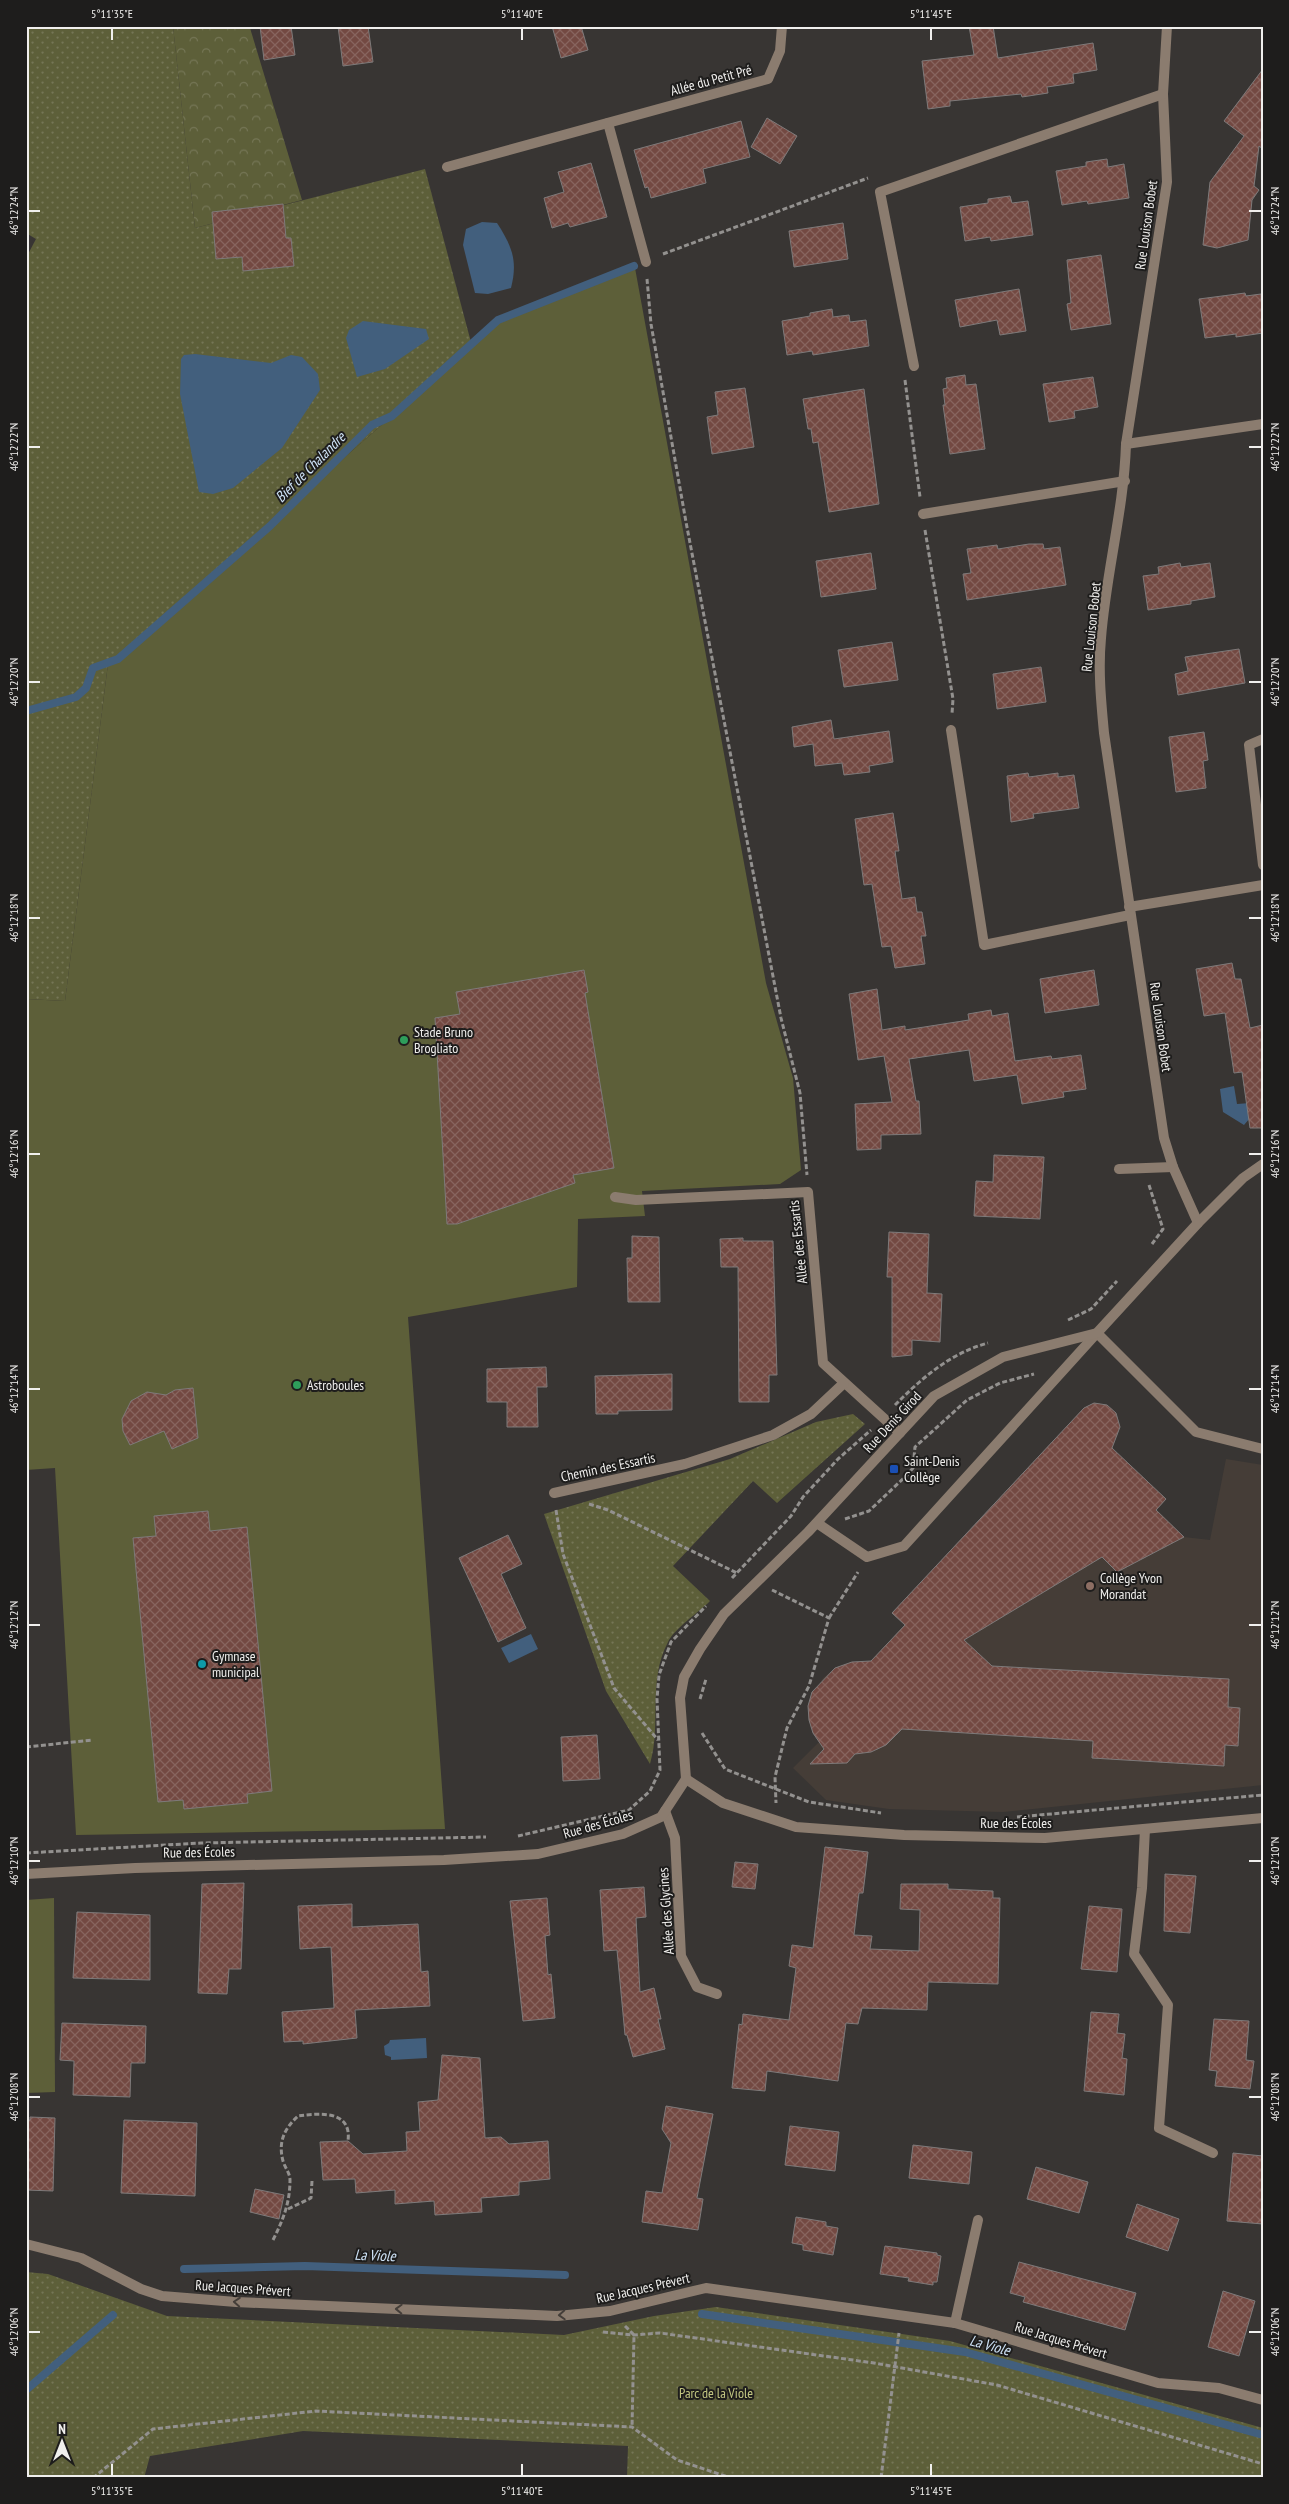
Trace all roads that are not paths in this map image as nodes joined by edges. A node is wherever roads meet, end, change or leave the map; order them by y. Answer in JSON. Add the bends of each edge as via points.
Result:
{"nodes":[{"id":1,"x":782,"y":26,"type":"edge"},
{"id":2,"x":1167,"y":26,"type":"edge"},
{"id":3,"x":1163,"y":94,"type":"junction"},
{"id":4,"x":608,"y":123,"type":"junction"},
{"id":5,"x":447,"y":167,"type":"dead end"},
{"id":6,"x":646,"y":262,"type":"road end"},
{"id":7,"x":914,"y":366,"type":"road end"},
{"id":8,"x":1263,"y":424,"type":"edge"},
{"id":9,"x":1126,"y":444,"type":"junction"},
{"id":10,"x":1125,"y":481,"type":"junction"},
{"id":11,"x":923,"y":514,"type":"road end"},
{"id":12,"x":951,"y":730,"type":"road end"},
{"id":13,"x":1263,"y":739,"type":"edge"},
{"id":14,"x":1263,"y":865,"type":"edge"},
{"id":15,"x":1263,"y":885,"type":"edge"},
{"id":16,"x":1130,"y":911,"type":"junction"},
{"id":17,"x":1263,"y":1164,"type":"edge"},
{"id":18,"x":1173,"y":1168,"type":"junction"},
{"id":19,"x":1120,"y":1169,"type":"dead end"},
{"id":20,"x":615,"y":1197,"type":"dead end"},
{"id":21,"x":1198,"y":1223,"type":"junction"},
{"id":22,"x":1097,"y":1333,"type":"junction"},
{"id":23,"x":844,"y":1383,"type":"junction"},
{"id":24,"x":900,"y":1433,"type":"junction"},
{"id":25,"x":1263,"y":1449,"type":"edge"},
{"id":26,"x":554,"y":1493,"type":"road end"},
{"id":27,"x":817,"y":1523,"type":"junction"},
{"id":28,"x":686,"y":1779,"type":"junction"},
{"id":29,"x":665,"y":1811,"type":"junction"},
{"id":30,"x":1263,"y":1818,"type":"edge"},
{"id":31,"x":1145,"y":1829,"type":"junction"},
{"id":32,"x":26,"y":1874,"type":"edge"},
{"id":33,"x":717,"y":1994,"type":"dead end"},
{"id":34,"x":1213,"y":2153,"type":"dead end"},
{"id":35,"x":978,"y":2220,"type":"dead end"},
{"id":36,"x":26,"y":2244,"type":"edge"},
{"id":37,"x":954,"y":2323,"type":"junction"},
{"id":38,"x":1263,"y":2400,"type":"edge"}],
"edges":[{"from":1,"to":4,"type":"street","name":"Allée du Petit Pré","via":[[780,51],[768,79]]},
{"from":2,"to":3,"type":"street","name":"Rue Louison Bobet"},
{"from":3,"to":7,"type":"street","via":[[880,192]]},
{"from":3,"to":9,"type":"street","name":"Rue Louison Bobet","via":[[1167,182]]},
{"from":4,"to":5,"type":"street","name":"Allée du Petit Pré"},
{"from":4,"to":6,"type":"street"},
{"from":8,"to":9,"type":"street"},
{"from":9,"to":10,"type":"street","name":"Rue Louison Bobet"},
{"from":10,"to":11,"type":"street"},
{"from":10,"to":16,"type":"street","name":"Rue Louison Bobet","via":[[1101,635],[1099,674],[1104,733]]},
{"from":12,"to":16,"type":"street","via":[[984,945]]},
{"from":13,"to":14,"type":"street","via":[[1249,745]]},
{"from":15,"to":16,"type":"street"},
{"from":16,"to":18,"type":"street","name":"Rue Louison Bobet","via":[[1163,1135]]},
{"from":17,"to":21,"type":"street","via":[[1243,1178]]},
{"from":18,"to":19,"type":"street"},
{"from":18,"to":21,"type":"street","name":"Rue Louison Bobet"},
{"from":20,"to":23,"type":"street","name":"Allée des Essartis","via":[[636,1200],[808,1192],[823,1363]]},
{"from":21,"to":22,"type":"street"},
{"from":22,"to":24,"type":"street","name":"Rue Denis Girod","via":[[1002,1357],[934,1396]]},
{"from":22,"to":25,"type":"street","via":[[1196,1432]]},
{"from":22,"to":27,"type":"street","via":[[904,1546],[867,1557]]},
{"from":23,"to":24,"type":"street"},
{"from":23,"to":26,"type":"street","name":"Chemin des Essartis","via":[[811,1414],[773,1435],[685,1464]]},
{"from":24,"to":27,"type":"street","name":"Rue Denis Girod"},
{"from":27,"to":28,"type":"street","name":"Rue Denis Girod","via":[[724,1614],[684,1677],[680,1698]]},
{"from":28,"to":29,"type":"street","name":"Rue des Écoles"},
{"from":28,"to":31,"type":"street","name":"Rue des Écoles","via":[[723,1803],[796,1827],[1045,1838]]},
{"from":29,"to":32,"type":"street","name":"Rue des Écoles","via":[[660,1818],[623,1834],[538,1854]]},
{"from":29,"to":33,"type":"street","name":"Allée des Glycines","via":[[675,1838],[681,1956],[697,1987]]},
{"from":30,"to":31,"type":"street","name":"Rue des Écoles"},
{"from":31,"to":34,"type":"street","via":[[1134,1954],[1168,2004],[1159,2128]]},
{"from":35,"to":37,"type":"street"},
{"from":37,"to":36,"type":"street","name":"Rue Jacques Prévert","one_way":true,"via":[[706,2288],[610,2311],[557,2316],[162,2296],[81,2258]]},
{"from":37,"to":38,"type":"street","name":"Rue Jacques Prévert","via":[[1158,2383],[1219,2388]]}]}
